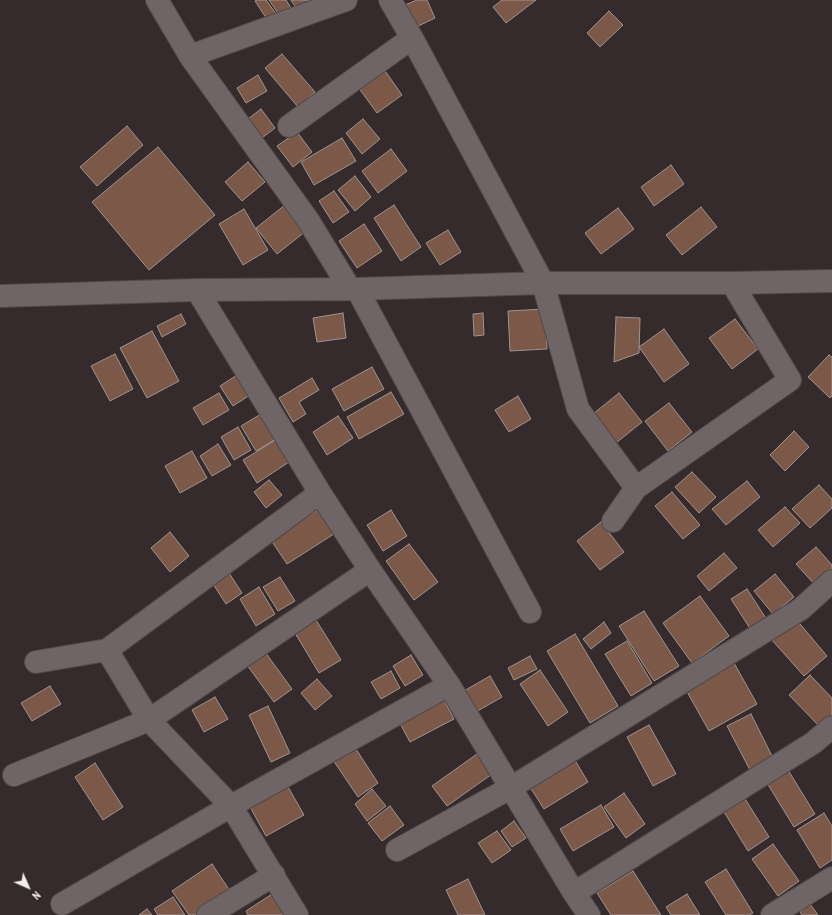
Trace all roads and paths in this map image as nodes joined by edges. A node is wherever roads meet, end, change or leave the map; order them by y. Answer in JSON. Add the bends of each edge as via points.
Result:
{"nodes":[{"id":1,"x":157,"y":0,"type":"edge"},
{"id":2,"x":346,"y":0,"type":"edge"},
{"id":3,"x":393,"y":1,"type":"edge"},
{"id":4,"x":412,"y":38,"type":"junction"},
{"id":5,"x":190,"y":56,"type":"junction"},
{"id":6,"x":289,"y":126,"type":"dead end"},
{"id":7,"x":832,"y":281,"type":"edge"},
{"id":8,"x":544,"y":283,"type":"junction"},
{"id":9,"x":732,"y":283,"type":"junction"},
{"id":10,"x":353,"y":289,"type":"junction"},
{"id":11,"x":197,"y":290,"type":"junction"},
{"id":12,"x":0,"y":296,"type":"edge"},
{"id":13,"x":636,"y":488,"type":"junction"},
{"id":14,"x":320,"y":493,"type":"junction"},
{"id":15,"x":613,"y":521,"type":"dead end"},
{"id":16,"x":370,"y":570,"type":"junction"},
{"id":17,"x":832,"y":581,"type":"edge"},
{"id":18,"x":530,"y":612,"type":"dead end"},
{"id":19,"x":107,"y":650,"type":"junction"},
{"id":20,"x":36,"y":662,"type":"dead end"},
{"id":21,"x":449,"y":685,"type":"junction"},
{"id":22,"x":148,"y":720,"type":"junction"},
{"id":23,"x":832,"y":727,"type":"edge"},
{"id":24,"x":14,"y":776,"type":"dead end"},
{"id":25,"x":512,"y":787,"type":"junction"},
{"id":26,"x":231,"y":806,"type":"junction"},
{"id":27,"x":397,"y":850,"type":"dead end"},
{"id":28,"x":274,"y":875,"type":"junction"},
{"id":29,"x":832,"y":878,"type":"edge"},
{"id":30,"x":574,"y":893,"type":"junction"},
{"id":31,"x":62,"y":904,"type":"dead end"},
{"id":32,"x":208,"y":915,"type":"edge"},
{"id":33,"x":296,"y":915,"type":"edge"},
{"id":34,"x":589,"y":915,"type":"edge"},
{"id":35,"x":772,"y":915,"type":"edge"}],
"edges":[{"from":1,"to":5,"type":"street"},
{"from":2,"to":5,"type":"street"},
{"from":3,"to":4,"type":"street"},
{"from":4,"to":6,"type":"street"},
{"from":4,"to":8,"type":"street"},
{"from":5,"to":10,"type":"street","via":[[308,220]]},
{"from":7,"to":9,"type":"street"},
{"from":8,"to":9,"type":"street"},
{"from":8,"to":10,"type":"street"},
{"from":8,"to":13,"type":"street","via":[[578,409]]},
{"from":9,"to":13,"type":"street","via":[[790,380]]},
{"from":10,"to":11,"type":"street"},
{"from":10,"to":18,"type":"street"},
{"from":11,"to":12,"type":"street"},
{"from":11,"to":14,"type":"street"},
{"from":13,"to":15,"type":"street"},
{"from":14,"to":16,"type":"street"},
{"from":14,"to":19,"type":"street"},
{"from":16,"to":21,"type":"street"},
{"from":16,"to":22,"type":"street"},
{"from":17,"to":25,"type":"street","via":[[801,609]]},
{"from":19,"to":20,"type":"street"},
{"from":19,"to":22,"type":"street"},
{"from":21,"to":25,"type":"street"},
{"from":21,"to":26,"type":"street"},
{"from":22,"to":24,"type":"street"},
{"from":22,"to":26,"type":"street"},
{"from":23,"to":30,"type":"street","via":[[813,743]]},
{"from":25,"to":27,"type":"street"},
{"from":25,"to":30,"type":"street"},
{"from":26,"to":28,"type":"street"},
{"from":26,"to":31,"type":"street"},
{"from":28,"to":32,"type":"street"},
{"from":28,"to":33,"type":"street"},
{"from":29,"to":35,"type":"street"},
{"from":30,"to":34,"type":"street"}]}
